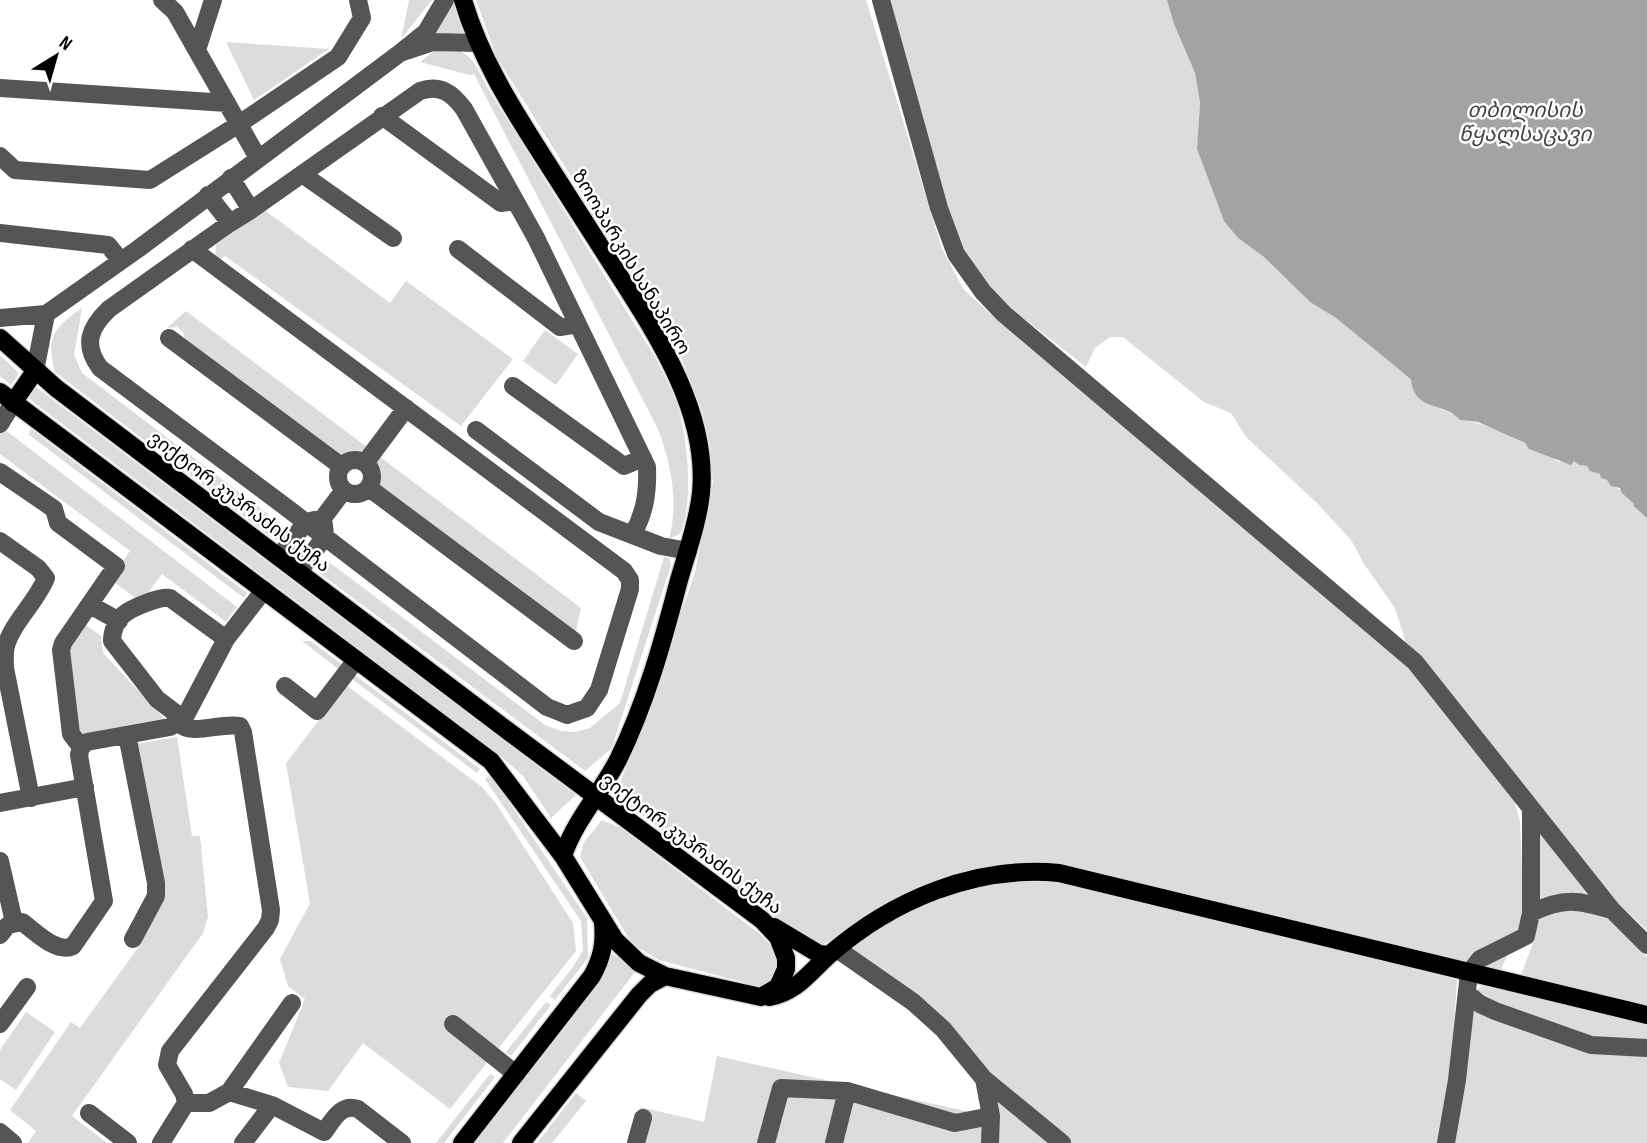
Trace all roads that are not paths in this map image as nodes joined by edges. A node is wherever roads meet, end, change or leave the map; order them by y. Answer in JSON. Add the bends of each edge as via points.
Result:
{"nodes":[{"id":1,"x":162,"y":0,"type":"edge"},
{"id":2,"x":213,"y":0,"type":"edge"},
{"id":3,"x":358,"y":0,"type":"edge"},
{"id":4,"x":445,"y":0,"type":"edge"},
{"id":5,"x":463,"y":0,"type":"edge"},
{"id":6,"x":881,"y":0,"type":"edge"},
{"id":7,"x":478,"y":43,"type":"junction"},
{"id":8,"x":197,"y":50,"type":"junction"},
{"id":9,"x":400,"y":52,"type":"junction"},
{"id":10,"x":0,"y":88,"type":"edge"},
{"id":11,"x":227,"y":103,"type":"junction"},
{"id":12,"x":382,"y":116,"type":"junction"},
{"id":13,"x":239,"y":124,"type":"junction"},
{"id":14,"x":0,"y":156,"type":"edge"},
{"id":15,"x":258,"y":158,"type":"junction"},
{"id":16,"x":302,"y":174,"type":"junction"},
{"id":17,"x":231,"y":178,"type":"junction"},
{"id":18,"x":208,"y":195,"type":"junction"},
{"id":19,"x":515,"y":201,"type":"junction"},
{"id":20,"x":251,"y":210,"type":"junction"},
{"id":21,"x":230,"y":223,"type":"junction"},
{"id":22,"x":0,"y":233,"type":"edge"},
{"id":23,"x":393,"y":238,"type":"dead end"},
{"id":24,"x":192,"y":249,"type":"junction"},
{"id":25,"x":458,"y":249,"type":"dead end"},
{"id":26,"x":121,"y":261,"type":"junction"},
{"id":27,"x":46,"y":314,"type":"junction"},
{"id":28,"x":0,"y":318,"type":"edge"},
{"id":29,"x":578,"y":324,"type":"junction"},
{"id":30,"x":0,"y":338,"type":"edge"},
{"id":31,"x":169,"y":338,"type":"dead end"},
{"id":32,"x":34,"y":371,"type":"junction"},
{"id":33,"x":513,"y":386,"type":"dead end"},
{"id":34,"x":7,"y":398,"type":"edge"},
{"id":35,"x":406,"y":408,"type":"junction"},
{"id":36,"x":0,"y":424,"type":"edge"},
{"id":37,"x":476,"y":430,"type":"dead end"},
{"id":38,"x":643,"y":458,"type":"junction"},
{"id":39,"x":365,"y":463,"type":"junction"},
{"id":40,"x":341,"y":466,"type":"junction"},
{"id":41,"x":0,"y":472,"type":"edge"},
{"id":42,"x":369,"y":488,"type":"junction"},
{"id":43,"x":344,"y":490,"type":"junction"},
{"id":44,"x":318,"y":525,"type":"junction"},
{"id":45,"x":633,"y":534,"type":"junction"},
{"id":46,"x":0,"y":541,"type":"edge"},
{"id":47,"x":688,"y":551,"type":"junction"},
{"id":48,"x":279,"y":557,"type":"junction"},
{"id":49,"x":299,"y":572,"type":"junction"},
{"id":50,"x":264,"y":590,"type":"junction"},
{"id":51,"x":90,"y":605,"type":"junction"},
{"id":52,"x":119,"y":621,"type":"junction"},
{"id":53,"x":226,"y":639,"type":"junction"},
{"id":54,"x":574,"y":641,"type":"dead end"},
{"id":55,"x":3,"y":645,"type":"edge"},
{"id":56,"x":356,"y":660,"type":"junction"},
{"id":57,"x":285,"y":686,"type":"dead end"},
{"id":58,"x":180,"y":721,"type":"junction"},
{"id":59,"x":127,"y":735,"type":"junction"},
{"id":60,"x":80,"y":747,"type":"junction"},
{"id":61,"x":85,"y":787,"type":"junction"},
{"id":62,"x":596,"y":797,"type":"junction"},
{"id":63,"x":31,"y":798,"type":"junction"},
{"id":64,"x":0,"y":803,"type":"edge"},
{"id":65,"x":1531,"y":808,"type":"junction"},
{"id":66,"x":563,"y":856,"type":"junction"},
{"id":67,"x":0,"y":861,"type":"edge"},
{"id":68,"x":1612,"y":909,"type":"junction"},
{"id":69,"x":1531,"y":913,"type":"junction"},
{"id":70,"x":762,"y":920,"type":"junction"},
{"id":71,"x":14,"y":922,"type":"junction"},
{"id":72,"x":603,"y":923,"type":"junction"},
{"id":73,"x":0,"y":935,"type":"edge"},
{"id":74,"x":133,"y":940,"type":"dead end"},
{"id":75,"x":1647,"y":945,"type":"edge"},
{"id":76,"x":833,"y":952,"type":"junction"},
{"id":77,"x":1469,"y":973,"type":"junction"},
{"id":78,"x":665,"y":976,"type":"junction"},
{"id":79,"x":27,"y":987,"type":"dead end"},
{"id":80,"x":1467,"y":993,"type":"junction"},
{"id":81,"x":761,"y":998,"type":"junction"},
{"id":82,"x":292,"y":1003,"type":"dead end"},
{"id":83,"x":1647,"y":1015,"type":"edge"},
{"id":84,"x":0,"y":1024,"type":"edge"},
{"id":85,"x":453,"y":1024,"type":"dead end"},
{"id":86,"x":1647,"y":1048,"type":"edge"},
{"id":87,"x":516,"y":1074,"type":"junction"},
{"id":88,"x":984,"y":1079,"type":"junction"},
{"id":89,"x":847,"y":1091,"type":"junction"},
{"id":90,"x":229,"y":1092,"type":"junction"},
{"id":91,"x":186,"y":1103,"type":"junction"},
{"id":92,"x":272,"y":1105,"type":"junction"},
{"id":93,"x":89,"y":1113,"type":"dead end"},
{"id":94,"x":991,"y":1116,"type":"junction"},
{"id":95,"x":643,"y":1118,"type":"dead end"},
{"id":96,"x":0,"y":1132,"type":"edge"},
{"id":97,"x":320,"y":1137,"type":"edge"},
{"id":98,"x":13,"y":1143,"type":"edge"},
{"id":99,"x":128,"y":1143,"type":"edge"},
{"id":100,"x":161,"y":1143,"type":"edge"},
{"id":101,"x":243,"y":1143,"type":"edge"},
{"id":102,"x":402,"y":1143,"type":"edge"},
{"id":103,"x":462,"y":1143,"type":"edge"},
{"id":104,"x":521,"y":1143,"type":"edge"},
{"id":105,"x":636,"y":1143,"type":"edge"},
{"id":106,"x":766,"y":1143,"type":"edge"},
{"id":107,"x":834,"y":1143,"type":"edge"},
{"id":108,"x":990,"y":1143,"type":"edge"},
{"id":109,"x":1062,"y":1143,"type":"edge"},
{"id":110,"x":1446,"y":1143,"type":"edge"}],
"edges":[{"from":1,"to":8,"type":"street","via":[[175,12]]},
{"from":2,"to":8,"type":"street"},
{"from":3,"to":13,"type":"street","via":[[362,18],[338,57]]},
{"from":4,"to":9,"type":"street","via":[[426,32]]},
{"from":5,"to":7,"type":"main road","name":"ზოოპარკის სანაპირო"},
{"from":6,"to":65,"type":"street","via":[[939,208],[956,254],[984,292],[1004,314],[1415,662]]},
{"from":7,"to":9,"type":"street","via":[[433,42]]},
{"from":7,"to":47,"type":"main road","name":"ზოოპარკის სანაპირო","via":[[501,90],[645,317],[678,379],[702,456],[701,494]]},
{"from":8,"to":11,"type":"street"},
{"from":9,"to":15,"type":"street"},
{"from":10,"to":11,"type":"street"},
{"from":11,"to":13,"type":"street"},
{"from":12,"to":16,"type":"street"},
{"from":12,"to":19,"type":"street","via":[[500,203]]},
{"from":12,"to":19,"type":"street","via":[[430,87],[455,96]]},
{"from":13,"to":14,"type":"street","via":[[150,180],[15,170]]},
{"from":13,"to":15,"type":"street"},
{"from":15,"to":17,"type":"street"},
{"from":16,"to":20,"type":"street"},
{"from":16,"to":23,"type":"street"},
{"from":17,"to":18,"type":"street"},
{"from":17,"to":20,"type":"street"},
{"from":18,"to":21,"type":"street"},
{"from":18,"to":26,"type":"street"},
{"from":19,"to":29,"type":"street"},
{"from":20,"to":21,"type":"street"},
{"from":21,"to":24,"type":"street"},
{"from":22,"to":26,"type":"street","via":[[108,245]]},
{"from":24,"to":35,"type":"street"},
{"from":24,"to":44,"type":"street","via":[[98,320],[89,345],[92,357],[100,368]]},
{"from":25,"to":29,"type":"street","via":[[561,327]]},
{"from":26,"to":27,"type":"street"},
{"from":27,"to":28,"type":"street"},
{"from":27,"to":32,"type":"street"},
{"from":29,"to":38,"type":"street"},
{"from":30,"to":32,"type":"main road","name":"ვიქტორ კუპრაძის ქუჩა"},
{"from":31,"to":40,"type":"street"},
{"from":32,"to":34,"type":"main road"},
{"from":32,"to":48,"type":"main road","name":"ვიქტორ კუპრაძის ქუჩა"},
{"from":33,"to":38,"type":"street","via":[[624,467]]},
{"from":34,"to":36,"type":"street"},
{"from":34,"to":50,"type":"main road"},
{"from":35,"to":39,"type":"street"},
{"from":35,"to":44,"type":"street","via":[[630,580],[599,690],[587,708],[566,715],[547,707]]},
{"from":37,"to":45,"type":"street","via":[[599,522]]},
{"from":38,"to":45,"type":"street","via":[[648,484],[643,515]]},
{"from":39,"to":40,"type":"street","via":[[355,459]]},
{"from":39,"to":42,"type":"street","via":[[372,477]]},
{"from":40,"to":43,"type":"street","via":[[337,476]]},
{"from":41,"to":51,"type":"street","via":[[54,509],[58,523],[116,566]]},
{"from":42,"to":43,"type":"street","via":[[354,494]]},
{"from":42,"to":54,"type":"street"},
{"from":43,"to":44,"type":"street"},
{"from":44,"to":48,"type":"street"},
{"from":44,"to":49,"type":"street"},
{"from":45,"to":47,"type":"street"},
{"from":46,"to":55,"type":"street","via":[[46,578]]},
{"from":47,"to":62,"type":"main road","name":"ზოოპარკის სანაპირო","via":[[652,674],[626,742]]},
{"from":48,"to":49,"type":"main road","name":"ვიქტორ კუპრაძის ქუჩა"},
{"from":49,"to":62,"type":"main road","name":"ვიქტორ კუპრაძის ქუჩა"},
{"from":50,"to":53,"type":"street"},
{"from":50,"to":56,"type":"main road"},
{"from":51,"to":52,"type":"street"},
{"from":51,"to":60,"type":"street","via":[[61,650],[71,734]]},
{"from":52,"to":53,"type":"street","via":[[162,597],[170,598]]},
{"from":52,"to":58,"type":"street","via":[[112,641]]},
{"from":53,"to":58,"type":"street"},
{"from":55,"to":63,"type":"street"},
{"from":56,"to":57,"type":"street","via":[[317,711]]},
{"from":56,"to":66,"type":"main road","via":[[491,761]]},
{"from":58,"to":59,"type":"street"},
{"from":58,"to":91,"type":"street","via":[[188,730],[229,724],[240,726],[243,732],[271,910],[266,928],[170,1051],[167,1065]]},
{"from":59,"to":60,"type":"street"},
{"from":59,"to":74,"type":"street","via":[[156,883],[156,895]]},
{"from":60,"to":61,"type":"street"},
{"from":61,"to":63,"type":"street"},
{"from":61,"to":71,"type":"street","via":[[104,889],[101,909],[68,949],[22,922]]},
{"from":62,"to":66,"type":"main road","name":"ზოოპარკის სანაპირო"},
{"from":62,"to":70,"type":"main road","name":"ვიქტორ კუპრაძის ქუჩა"},
{"from":63,"to":64,"type":"street"},
{"from":65,"to":68,"type":"street"},
{"from":65,"to":69,"type":"street"},
{"from":66,"to":72,"type":"main road"},
{"from":67,"to":71,"type":"street"},
{"from":68,"to":69,"type":"street","via":[[1583,901],[1553,902]]},
{"from":68,"to":75,"type":"street"},
{"from":69,"to":77,"type":"street","via":[[1525,936],[1480,959]]},
{"from":70,"to":76,"type":"main road","via":[[819,954]]},
{"from":70,"to":81,"type":"main road","name":"ვიქტორ კუპრაძის ქუჩა","via":[[778,937],[786,969],[778,987]]},
{"from":71,"to":73,"type":"street"},
{"from":72,"to":78,"type":"main road","via":[[631,957]]},
{"from":72,"to":87,"type":"main road","via":[[599,963]]},
{"from":76,"to":77,"type":"main road","via":[[871,923],[925,895],[994,874],[1034,870]]},
{"from":76,"to":81,"type":"main road","via":[[782,995]]},
{"from":76,"to":88,"type":"street","via":[[913,1002],[943,1029]]},
{"from":77,"to":80,"type":"street"},
{"from":77,"to":83,"type":"main road"},
{"from":78,"to":81,"type":"main road"},
{"from":78,"to":104,"type":"main road","via":[[639,995]]},
{"from":79,"to":84,"type":"street"},
{"from":80,"to":86,"type":"street","via":[[1495,1011],[1591,1045]]},
{"from":80,"to":110,"type":"street"},
{"from":82,"to":90,"type":"street"},
{"from":85,"to":87,"type":"street"},
{"from":87,"to":103,"type":"main road"},
{"from":88,"to":94,"type":"street"},
{"from":88,"to":109,"type":"street"},
{"from":89,"to":94,"type":"street","via":[[955,1123]]},
{"from":89,"to":106,"type":"street","via":[[781,1088]]},
{"from":89,"to":107,"type":"street"},
{"from":90,"to":91,"type":"street","via":[[209,1103]]},
{"from":90,"to":92,"type":"street"},
{"from":91,"to":100,"type":"street"},
{"from":92,"to":97,"type":"street"},
{"from":92,"to":101,"type":"street"},
{"from":93,"to":99,"type":"street"},
{"from":94,"to":108,"type":"street"},
{"from":95,"to":105,"type":"street"},
{"from":96,"to":98,"type":"street"},
{"from":97,"to":102,"type":"street","via":[[342,1109],[351,1107]]}]}
